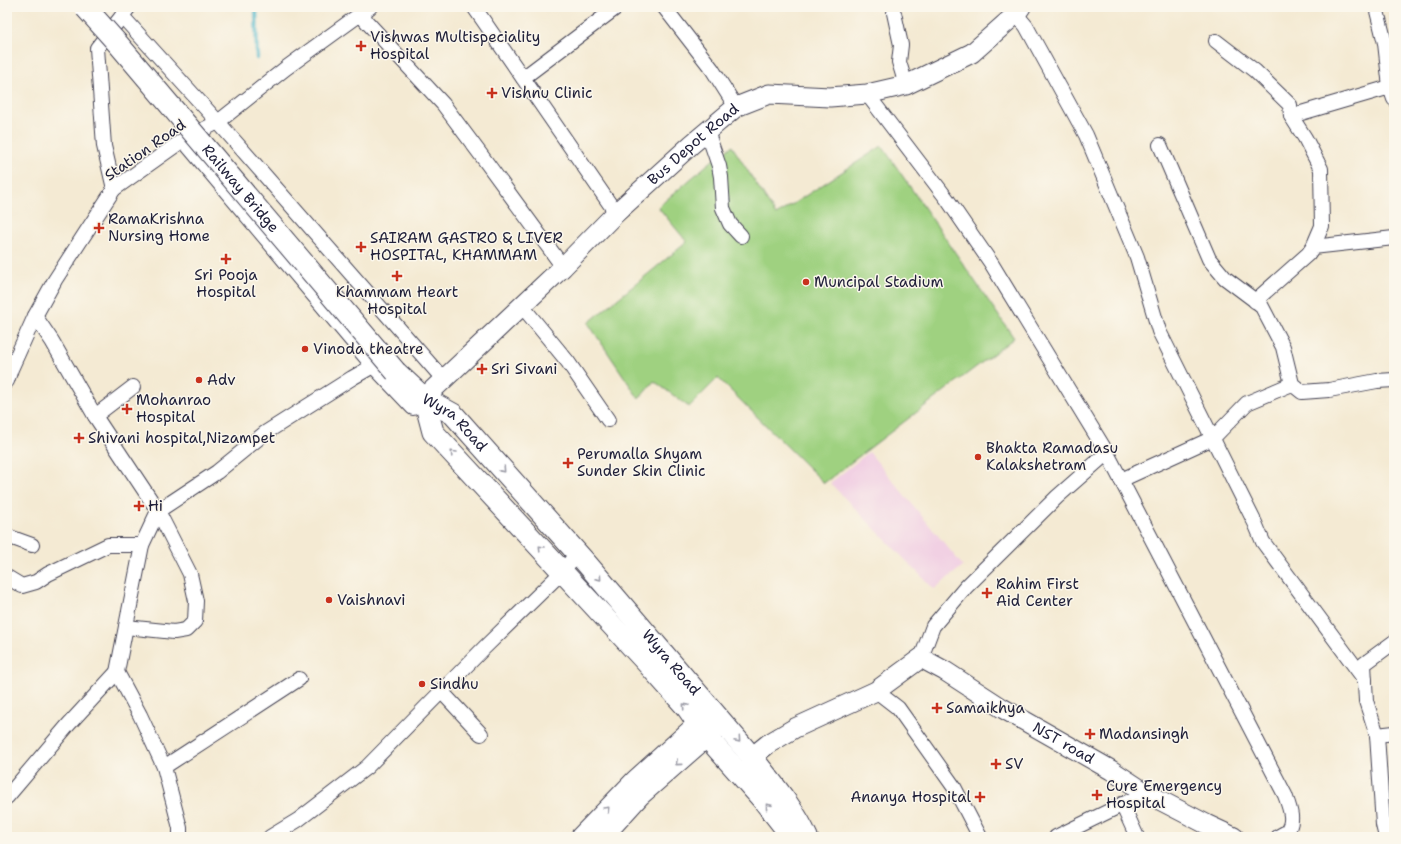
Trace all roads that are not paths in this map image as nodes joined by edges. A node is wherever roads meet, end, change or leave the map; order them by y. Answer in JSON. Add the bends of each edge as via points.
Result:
{"nodes":[{"id":1,"x":85,"y":7,"type":"edge"},
{"id":2,"x":474,"y":7,"type":"edge"},
{"id":3,"x":617,"y":7,"type":"edge"},
{"id":4,"x":664,"y":7,"type":"edge"},
{"id":5,"x":1376,"y":7,"type":"edge"},
{"id":6,"x":364,"y":9,"type":"edge"},
{"id":7,"x":1018,"y":10,"type":"edge"},
{"id":8,"x":126,"y":11,"type":"edge"},
{"id":9,"x":894,"y":13,"type":"dead end"},
{"id":10,"x":1216,"y":41,"type":"dead end"},
{"id":11,"x":523,"y":78,"type":"junction"},
{"id":12,"x":906,"y":85,"type":"junction"},
{"id":13,"x":1392,"y":93,"type":"edge"},
{"id":14,"x":867,"y":94,"type":"junction"},
{"id":15,"x":736,"y":107,"type":"junction"},
{"id":16,"x":1291,"y":116,"type":"junction"},
{"id":17,"x":218,"y":122,"type":"junction"},
{"id":18,"x":707,"y":132,"type":"junction"},
{"id":19,"x":183,"y":140,"type":"junction"},
{"id":20,"x":1160,"y":145,"type":"dead end"},
{"id":21,"x":114,"y":189,"type":"junction"},
{"id":22,"x":616,"y":213,"type":"junction"},
{"id":23,"x":741,"y":236,"type":"dead end"},
{"id":24,"x":1394,"y":238,"type":"edge"},
{"id":25,"x":1313,"y":247,"type":"junction"},
{"id":26,"x":563,"y":267,"type":"junction"},
{"id":27,"x":1255,"y":300,"type":"junction"},
{"id":28,"x":522,"y":306,"type":"junction"},
{"id":29,"x":35,"y":316,"type":"junction"},
{"id":30,"x":373,"y":366,"type":"junction"},
{"id":31,"x":444,"y":380,"type":"junction"},
{"id":32,"x":1394,"y":380,"type":"edge"},
{"id":33,"x":7,"y":381,"type":"edge"},
{"id":34,"x":1292,"y":384,"type":"junction"},
{"id":35,"x":133,"y":387,"type":"dead end"},
{"id":36,"x":424,"y":398,"type":"junction"},
{"id":37,"x":95,"y":416,"type":"junction"},
{"id":38,"x":608,"y":420,"type":"dead end"},
{"id":39,"x":1213,"y":438,"type":"junction"},
{"id":40,"x":1107,"y":453,"type":"junction"},
{"id":41,"x":1121,"y":480,"type":"junction"},
{"id":42,"x":158,"y":511,"type":"junction"},
{"id":43,"x":7,"y":536,"type":"edge"},
{"id":44,"x":32,"y":545,"type":"dead end"},
{"id":45,"x":142,"y":545,"type":"junction"},
{"id":46,"x":576,"y":553,"type":"junction"},
{"id":47,"x":563,"y":571,"type":"junction"},
{"id":48,"x":7,"y":577,"type":"edge"},
{"id":49,"x":126,"y":627,"type":"junction"},
{"id":50,"x":1394,"y":642,"type":"edge"},
{"id":51,"x":921,"y":658,"type":"junction"},
{"id":52,"x":117,"y":672,"type":"junction"},
{"id":53,"x":299,"y":679,"type":"dead end"},
{"id":54,"x":1365,"y":680,"type":"junction"},
{"id":55,"x":441,"y":690,"type":"junction"},
{"id":56,"x":876,"y":690,"type":"junction"},
{"id":57,"x":710,"y":723,"type":"junction"},
{"id":58,"x":1394,"y":733,"type":"edge"},
{"id":59,"x":481,"y":734,"type":"dead end"},
{"id":60,"x":1377,"y":736,"type":"junction"},
{"id":61,"x":752,"y":757,"type":"junction"},
{"id":62,"x":164,"y":767,"type":"junction"},
{"id":63,"x":1146,"y":792,"type":"junction"},
{"id":64,"x":7,"y":797,"type":"edge"},
{"id":65,"x":1122,"y":804,"type":"junction"},
{"id":66,"x":177,"y":834,"type":"edge"},
{"id":67,"x":270,"y":837,"type":"edge"},
{"id":68,"x":580,"y":837,"type":"edge"},
{"id":69,"x":603,"y":837,"type":"edge"},
{"id":70,"x":792,"y":837,"type":"edge"},
{"id":71,"x":807,"y":837,"type":"edge"},
{"id":72,"x":980,"y":837,"type":"edge"},
{"id":73,"x":1056,"y":837,"type":"edge"},
{"id":74,"x":1137,"y":837,"type":"edge"},
{"id":75,"x":1234,"y":837,"type":"edge"},
{"id":76,"x":1278,"y":837,"type":"edge"},
{"id":77,"x":1386,"y":837,"type":"edge"}],
"edges":[{"from":1,"to":36,"type":"main road","name":"Railway Bridge","bridge":true,"via":[[396,372]]},
{"from":2,"to":11,"type":"street"},
{"from":3,"to":11,"type":"street"},
{"from":4,"to":15,"type":"street","via":[[712,70]]},
{"from":5,"to":13,"type":"street","via":[[1385,43]]},
{"from":6,"to":17,"type":"street","name":"Station Road"},
{"from":6,"to":26,"type":"street","via":[[366,21],[443,104]]},
{"from":7,"to":12,"type":"street","name":"Bus Depot Road","via":[[972,53]]},
{"from":7,"to":39,"type":"street","via":[[1086,134],[1137,257],[1159,331]]},
{"from":8,"to":17,"type":"street"},
{"from":8,"to":21,"type":"street","via":[[98,48],[104,146]]},
{"from":9,"to":12,"type":"street","via":[[901,46],[900,62]]},
{"from":10,"to":16,"type":"street","via":[[1275,90],[1290,105]]},
{"from":11,"to":22,"type":"street"},
{"from":12,"to":14,"type":"street","name":"Bus Depot Road"},
{"from":13,"to":16,"type":"street"},
{"from":14,"to":15,"type":"street","name":"Bus Depot Road","via":[[830,97],[769,94]]},
{"from":14,"to":40,"type":"street","via":[[947,198],[991,264]]},
{"from":15,"to":18,"type":"street","name":"Bus Depot Road"},
{"from":16,"to":25,"type":"street","via":[[1321,169],[1322,226]]},
{"from":17,"to":19,"type":"street","name":"Station Road"},
{"from":17,"to":31,"type":"street"},
{"from":18,"to":22,"type":"street","name":"Bus Depot Road"},
{"from":18,"to":23,"type":"street","via":[[720,172],[723,208],[730,224]]},
{"from":19,"to":21,"type":"street","name":"Station Road"},
{"from":19,"to":30,"type":"street"},
{"from":20,"to":27,"type":"street","via":[[1209,259],[1225,278]]},
{"from":21,"to":29,"type":"street","name":"Station Road","via":[[55,280]]},
{"from":22,"to":26,"type":"street","name":"Bus Depot Road"},
{"from":24,"to":25,"type":"street"},
{"from":25,"to":27,"type":"street"},
{"from":26,"to":28,"type":"street","name":"Bus Depot Road"},
{"from":27,"to":34,"type":"street","via":[[1261,305],[1283,347]]},
{"from":28,"to":31,"type":"street","name":"Bus Depot Road"},
{"from":28,"to":38,"type":"street","via":[[568,362]]},
{"from":29,"to":33,"type":"street","name":"Station Road"},
{"from":29,"to":37,"type":"street"},
{"from":30,"to":36,"type":"street","via":[[413,408]]},
{"from":30,"to":42,"type":"street","via":[[265,433],[217,472]]},
{"from":31,"to":36,"type":"street","name":"Bus Depot Road"},
{"from":32,"to":34,"type":"street","via":[[1377,380],[1329,390],[1302,392]]},
{"from":34,"to":39,"type":"street","via":[[1247,403]]},
{"from":35,"to":37,"type":"street"},
{"from":36,"to":46,"type":"main road","name":"Wyra Road","one_way":true,"via":[[453,414]]},
{"from":47,"to":36,"type":"main road","name":"Wyra Road","one_way":true,"via":[[433,432]]},
{"from":37,"to":42,"type":"street"},
{"from":39,"to":41,"type":"street"},
{"from":39,"to":54,"type":"street","via":[[1263,542]]},
{"from":40,"to":41,"type":"street"},
{"from":40,"to":51,"type":"street","via":[[1057,497],[966,588],[933,626]]},
{"from":41,"to":76,"type":"street","via":[[1285,795],[1291,822],[1286,832]]},
{"from":42,"to":45,"type":"street"},
{"from":42,"to":49,"type":"street","via":[[190,574],[196,601],[195,621],[186,630],[174,632]]},
{"from":43,"to":44,"type":"street"},
{"from":45,"to":48,"type":"street","via":[[108,545],[36,582],[22,586]]},
{"from":45,"to":49,"type":"street"},
{"from":46,"to":47,"type":"street"},
{"from":46,"to":57,"type":"main road","name":"Wyra Road","one_way":true},
{"from":47,"to":55,"type":"street"},
{"from":57,"to":47,"type":"main road","name":"Wyra Road","one_way":true,"via":[[688,709]]},
{"from":49,"to":52,"type":"street"},
{"from":50,"to":54,"type":"street","via":[[1364,664]]},
{"from":51,"to":56,"type":"street"},
{"from":51,"to":63,"type":"street","name":"NST road"},
{"from":52,"to":62,"type":"street"},
{"from":52,"to":64,"type":"street"},
{"from":53,"to":62,"type":"street"},
{"from":54,"to":60,"type":"street","via":[[1366,701]]},
{"from":55,"to":59,"type":"street"},
{"from":55,"to":67,"type":"street","via":[[367,767],[298,820]]},
{"from":56,"to":61,"type":"street","via":[[795,728]]},
{"from":56,"to":72,"type":"street","via":[[898,708],[933,757],[954,787]]},
{"from":57,"to":61,"type":"main road","name":"Wyra Road","one_way":true},
{"from":68,"to":57,"type":"street","one_way":true,"via":[[635,780]]},
{"from":57,"to":69,"type":"street","one_way":true},
{"from":70,"to":57,"type":"main road","name":"Wyra Road","one_way":true},
{"from":58,"to":60,"type":"street"},
{"from":60,"to":77,"type":"street"},
{"from":61,"to":71,"type":"main road","name":"Wyra Road","via":[[794,814]]},
{"from":62,"to":66,"type":"street"},
{"from":63,"to":65,"type":"street"},
{"from":63,"to":75,"type":"street","name":"NST road"},
{"from":65,"to":73,"type":"street"},
{"from":65,"to":74,"type":"street"}]}
